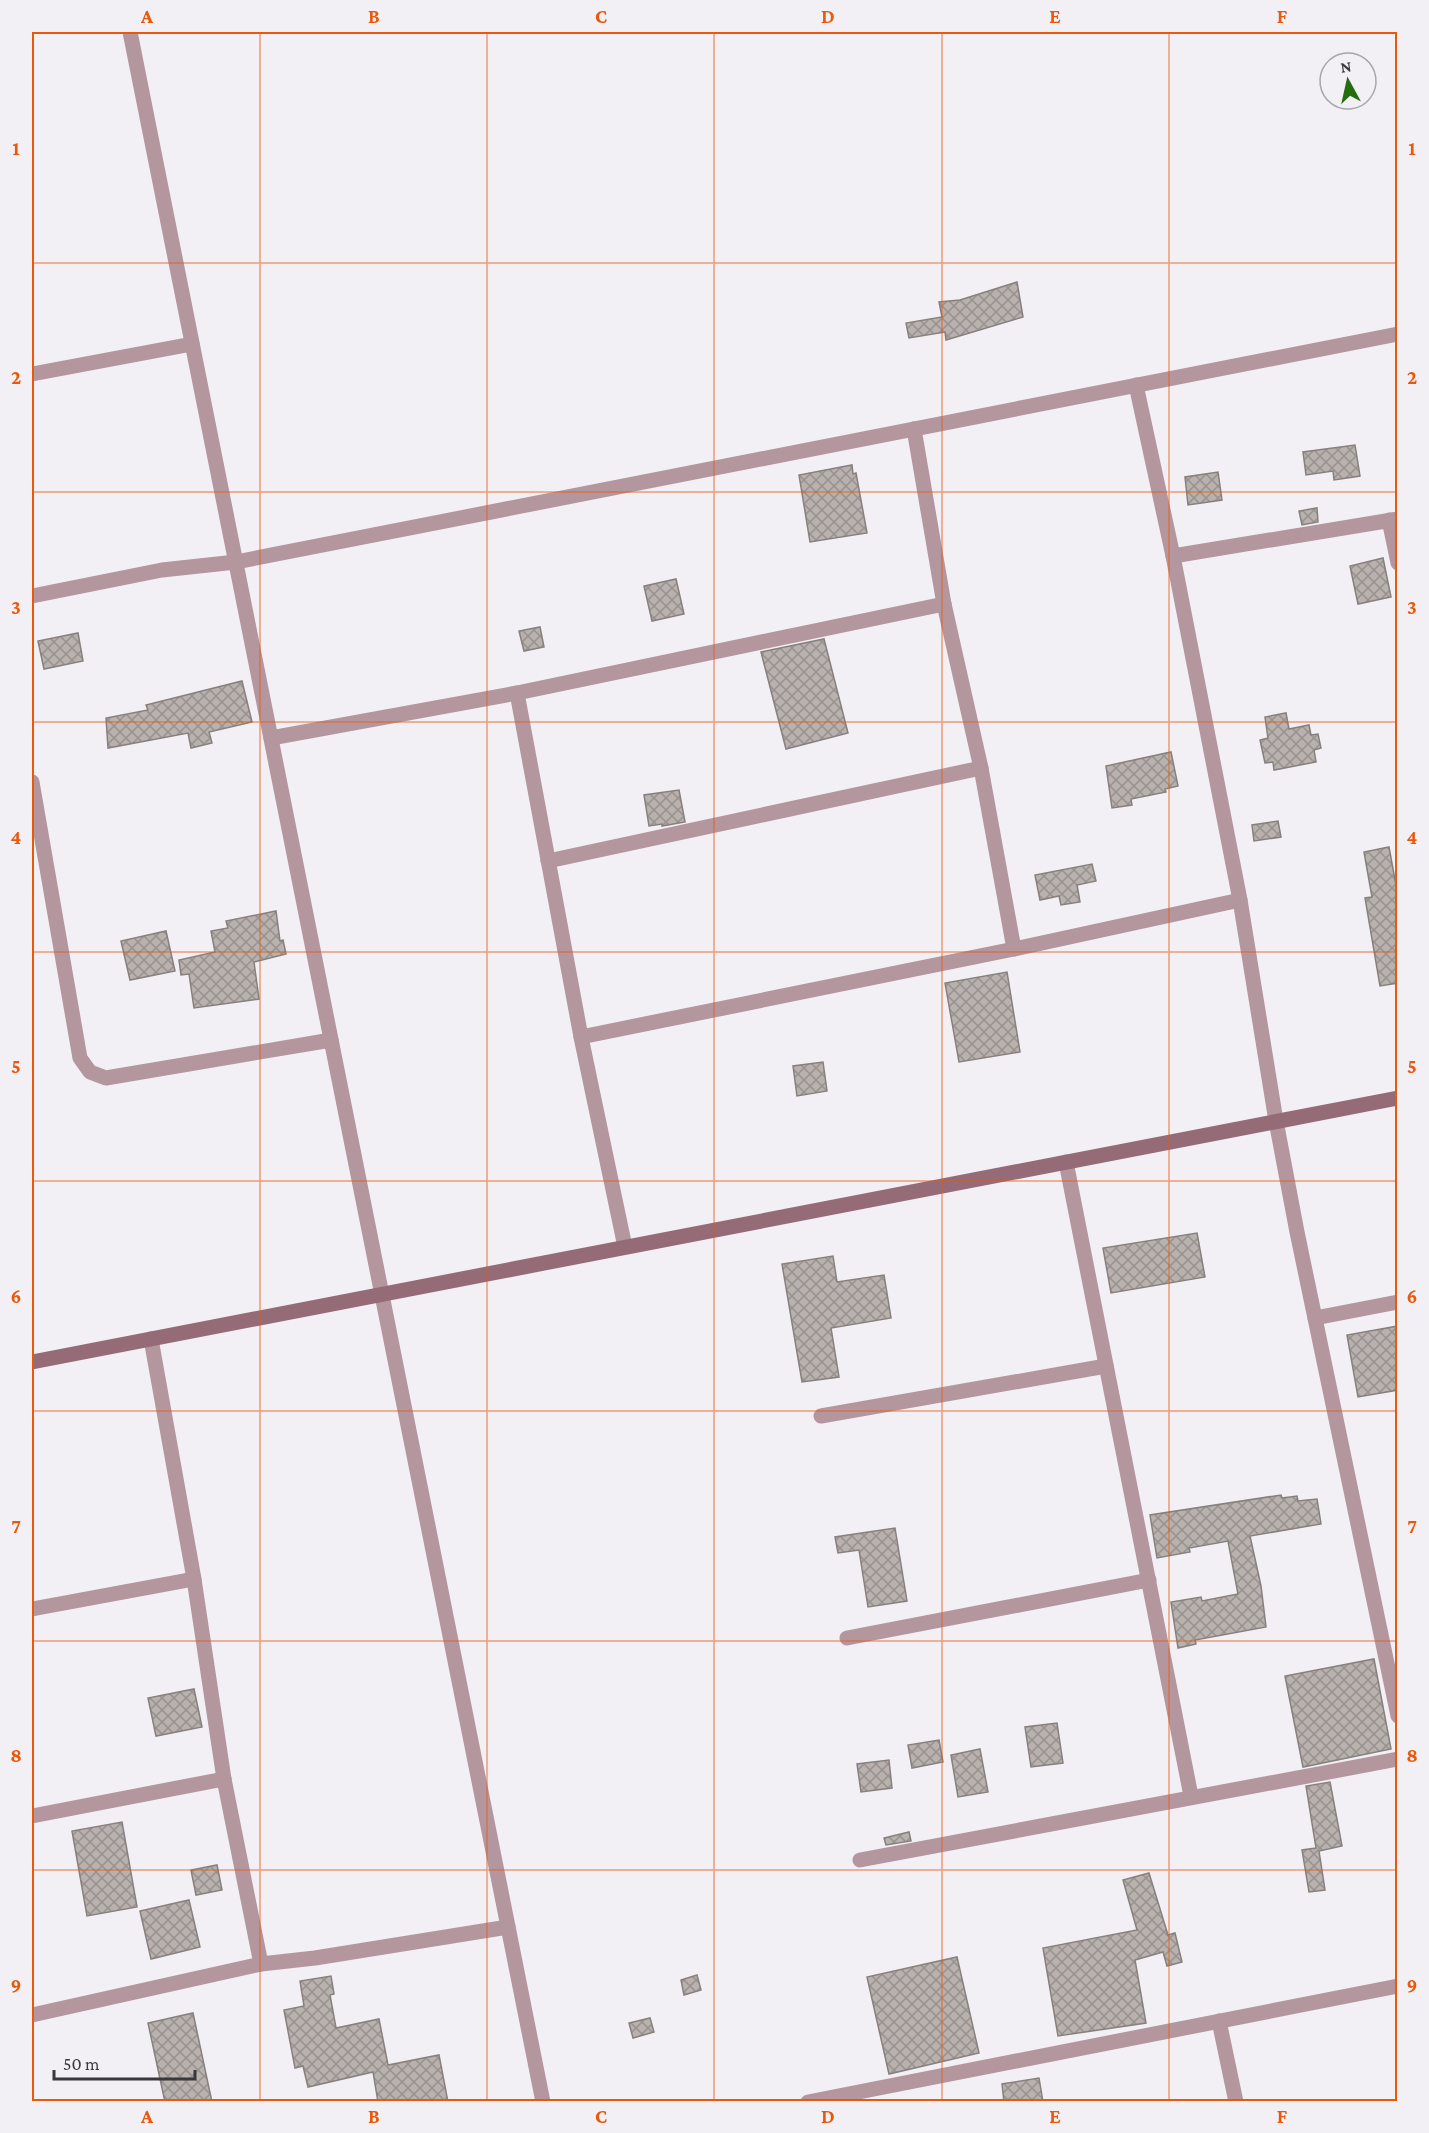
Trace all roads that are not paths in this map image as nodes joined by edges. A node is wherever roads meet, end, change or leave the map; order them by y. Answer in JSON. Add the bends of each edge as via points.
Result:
{"nodes":[{"id":1,"x":130,"y":32,"type":"edge"},
{"id":2,"x":1398,"y":334,"type":"edge"},
{"id":3,"x":192,"y":344,"type":"junction"},
{"id":4,"x":32,"y":374,"type":"edge"},
{"id":5,"x":1136,"y":385,"type":"junction"},
{"id":6,"x":914,"y":429,"type":"junction"},
{"id":7,"x":1393,"y":519,"type":"edge"},
{"id":8,"x":1173,"y":556,"type":"junction"},
{"id":9,"x":236,"y":562,"type":"junction"},
{"id":10,"x":1398,"y":563,"type":"edge"},
{"id":11,"x":32,"y":596,"type":"edge"},
{"id":12,"x":944,"y":604,"type":"junction"},
{"id":13,"x":517,"y":693,"type":"junction"},
{"id":14,"x":271,"y":738,"type":"junction"},
{"id":15,"x":981,"y":768,"type":"junction"},
{"id":16,"x":32,"y":782,"type":"edge"},
{"id":17,"x":548,"y":861,"type":"junction"},
{"id":18,"x":1240,"y":900,"type":"junction"},
{"id":19,"x":1014,"y":949,"type":"junction"},
{"id":20,"x":581,"y":1037,"type":"junction"},
{"id":21,"x":331,"y":1041,"type":"junction"},
{"id":22,"x":1398,"y":1098,"type":"edge"},
{"id":23,"x":1276,"y":1121,"type":"junction"},
{"id":24,"x":1066,"y":1162,"type":"junction"},
{"id":25,"x":625,"y":1247,"type":"junction"},
{"id":26,"x":382,"y":1294,"type":"junction"},
{"id":27,"x":1398,"y":1302,"type":"edge"},
{"id":28,"x":1315,"y":1318,"type":"junction"},
{"id":29,"x":151,"y":1339,"type":"junction"},
{"id":30,"x":32,"y":1362,"type":"edge"},
{"id":31,"x":1106,"y":1366,"type":"junction"},
{"id":32,"x":821,"y":1416,"type":"dead end"},
{"id":33,"x":194,"y":1579,"type":"junction"},
{"id":34,"x":1149,"y":1580,"type":"junction"},
{"id":35,"x":32,"y":1610,"type":"edge"},
{"id":36,"x":847,"y":1638,"type":"dead end"},
{"id":37,"x":1398,"y":1716,"type":"edge"},
{"id":38,"x":1398,"y":1759,"type":"edge"},
{"id":39,"x":224,"y":1779,"type":"junction"},
{"id":40,"x":1191,"y":1796,"type":"junction"},
{"id":41,"x":32,"y":1816,"type":"edge"},
{"id":42,"x":860,"y":1860,"type":"dead end"},
{"id":43,"x":508,"y":1927,"type":"junction"},
{"id":44,"x":261,"y":1964,"type":"junction"},
{"id":45,"x":1398,"y":1986,"type":"edge"},
{"id":46,"x":32,"y":2015,"type":"edge"},
{"id":47,"x":1219,"y":2021,"type":"junction"},
{"id":48,"x":543,"y":2102,"type":"edge"},
{"id":49,"x":808,"y":2102,"type":"edge"},
{"id":50,"x":1236,"y":2102,"type":"edge"}],
"edges":[{"from":1,"to":3,"type":"street"},
{"from":2,"to":5,"type":"street"},
{"from":3,"to":4,"type":"street"},
{"from":3,"to":9,"type":"street"},
{"from":5,"to":6,"type":"street"},
{"from":5,"to":8,"type":"street"},
{"from":6,"to":9,"type":"street"},
{"from":6,"to":12,"type":"street"},
{"from":7,"to":8,"type":"street"},
{"from":7,"to":10,"type":"street"},
{"from":8,"to":18,"type":"street"},
{"from":9,"to":11,"type":"street","via":[[162,570]]},
{"from":9,"to":14,"type":"street"},
{"from":12,"to":13,"type":"street"},
{"from":12,"to":15,"type":"street"},
{"from":13,"to":14,"type":"street"},
{"from":13,"to":17,"type":"street"},
{"from":14,"to":21,"type":"street"},
{"from":15,"to":17,"type":"street"},
{"from":15,"to":19,"type":"street"},
{"from":16,"to":21,"type":"street","via":[[80,1058],[90,1072],[106,1078]]},
{"from":17,"to":20,"type":"street"},
{"from":18,"to":19,"type":"street"},
{"from":18,"to":23,"type":"street"},
{"from":19,"to":20,"type":"street"},
{"from":20,"to":25,"type":"street"},
{"from":21,"to":26,"type":"street"},
{"from":22,"to":23,"type":"street"},
{"from":23,"to":24,"type":"street"},
{"from":23,"to":28,"type":"street"},
{"from":24,"to":25,"type":"street"},
{"from":24,"to":31,"type":"street"},
{"from":25,"to":26,"type":"street"},
{"from":26,"to":29,"type":"street"},
{"from":26,"to":43,"type":"street"},
{"from":27,"to":28,"type":"street"},
{"from":28,"to":37,"type":"street"},
{"from":29,"to":30,"type":"street"},
{"from":29,"to":33,"type":"street"},
{"from":31,"to":32,"type":"street"},
{"from":31,"to":34,"type":"street"},
{"from":33,"to":35,"type":"street"},
{"from":33,"to":39,"type":"street"},
{"from":34,"to":36,"type":"street"},
{"from":34,"to":40,"type":"street"},
{"from":38,"to":40,"type":"street"},
{"from":39,"to":41,"type":"street"},
{"from":39,"to":44,"type":"street"},
{"from":40,"to":42,"type":"street"},
{"from":43,"to":44,"type":"street"},
{"from":43,"to":48,"type":"street"},
{"from":44,"to":46,"type":"street"},
{"from":45,"to":47,"type":"street"},
{"from":47,"to":49,"type":"street"},
{"from":47,"to":50,"type":"street"}]}
